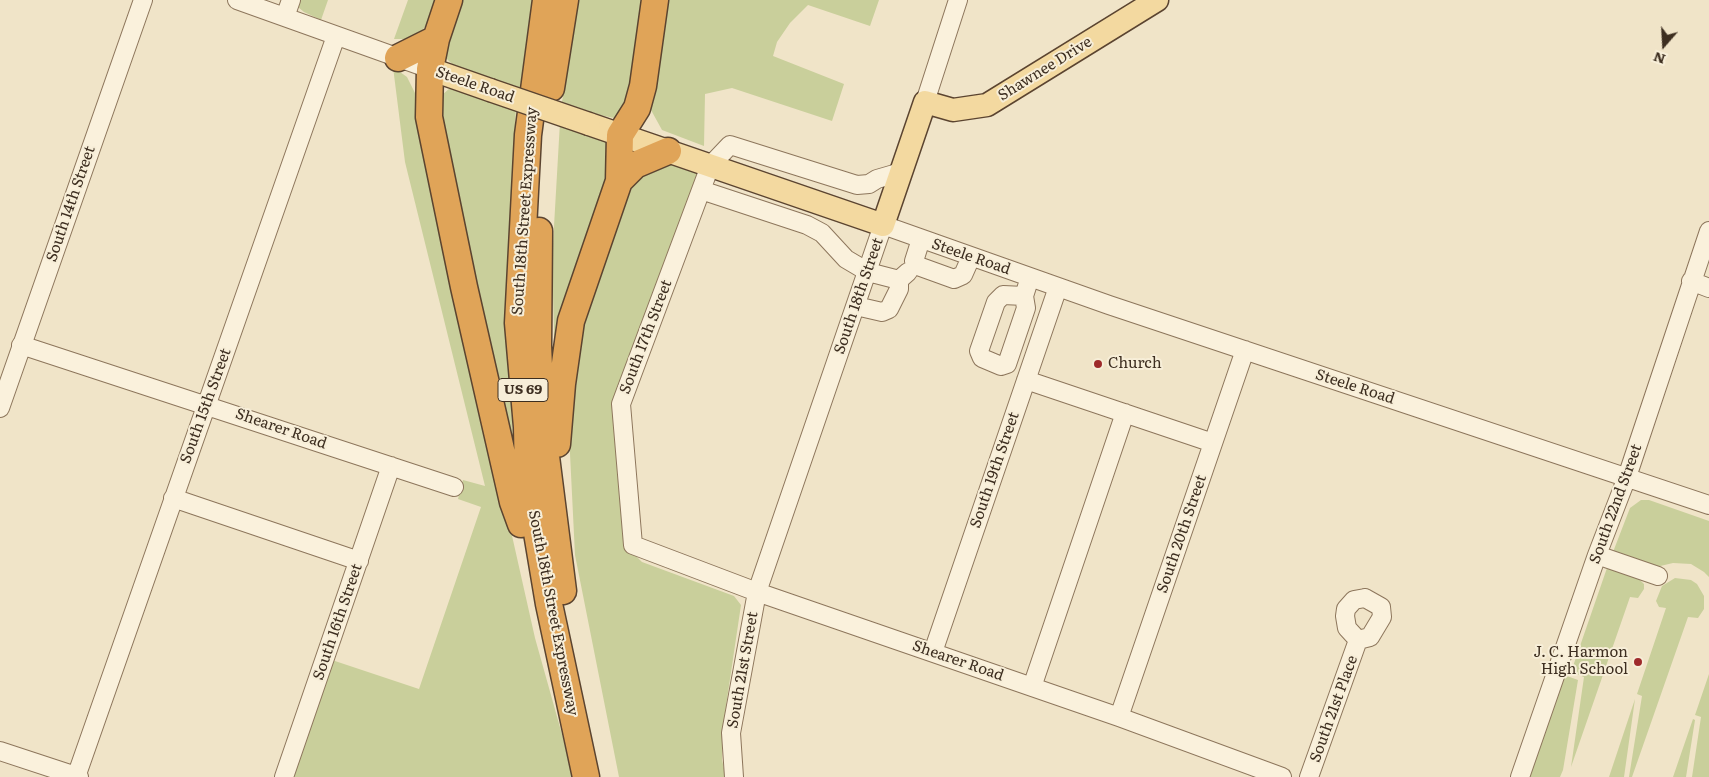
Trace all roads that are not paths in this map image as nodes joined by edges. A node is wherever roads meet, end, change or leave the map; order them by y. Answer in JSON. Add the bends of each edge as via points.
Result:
{"nodes":[{"id":1,"x":143,"y":0,"type":"edge"},
{"id":2,"x":237,"y":0,"type":"edge"},
{"id":3,"x":291,"y":0,"type":"edge"},
{"id":4,"x":449,"y":0,"type":"edge"},
{"id":5,"x":546,"y":0,"type":"edge"},
{"id":6,"x":565,"y":0,"type":"edge"},
{"id":7,"x":654,"y":0,"type":"edge"},
{"id":8,"x":958,"y":0,"type":"edge"},
{"id":9,"x":1157,"y":0,"type":"edge"},
{"id":10,"x":285,"y":17,"type":"junction"},
{"id":11,"x":336,"y":36,"type":"junction"},
{"id":12,"x":436,"y":39,"type":"junction"},
{"id":13,"x":398,"y":58,"type":"junction"},
{"id":14,"x":430,"y":69,"type":"junction"},
{"id":15,"x":925,"y":102,"type":"junction"},
{"id":16,"x":620,"y":135,"type":"junction"},
{"id":17,"x":668,"y":151,"type":"junction"},
{"id":18,"x":785,"y":163,"type":"junction"},
{"id":19,"x":710,"y":166,"type":"junction"},
{"id":20,"x":901,"y":172,"type":"junction"},
{"id":21,"x":832,"y":178,"type":"junction"},
{"id":22,"x":619,"y":181,"type":"junction"},
{"id":23,"x":772,"y":187,"type":"junction"},
{"id":24,"x":701,"y":190,"type":"junction"},
{"id":25,"x":818,"y":203,"type":"junction"},
{"id":26,"x":760,"y":210,"type":"junction"},
{"id":27,"x":807,"y":225,"type":"junction"},
{"id":28,"x":883,"y":225,"type":"junction"},
{"id":29,"x":1709,"y":230,"type":"edge"},
{"id":30,"x":921,"y":240,"type":"junction"},
{"id":31,"x":971,"y":257,"type":"junction"},
{"id":32,"x":914,"y":261,"type":"junction"},
{"id":33,"x":868,"y":272,"type":"junction"},
{"id":34,"x":1030,"y":278,"type":"junction"},
{"id":35,"x":899,"y":280,"type":"junction"},
{"id":36,"x":1691,"y":281,"type":"junction"},
{"id":37,"x":1058,"y":287,"type":"junction"},
{"id":38,"x":1709,"y":288,"type":"edge"},
{"id":39,"x":1024,"y":296,"type":"dead end"},
{"id":40,"x":856,"y":306,"type":"junction"},
{"id":41,"x":21,"y":345,"type":"junction"},
{"id":42,"x":1245,"y":350,"type":"junction"},
{"id":43,"x":1026,"y":380,"type":"junction"},
{"id":44,"x":207,"y":404,"type":"junction"},
{"id":45,"x":0,"y":408,"type":"edge"},
{"id":46,"x":1125,"y":413,"type":"junction"},
{"id":47,"x":1213,"y":443,"type":"junction"},
{"id":48,"x":391,"y":466,"type":"junction"},
{"id":49,"x":1627,"y":477,"type":"junction"},
{"id":50,"x":454,"y":487,"type":"dead end"},
{"id":51,"x":173,"y":498,"type":"junction"},
{"id":52,"x":1709,"y":505,"type":"edge"},
{"id":53,"x":554,"y":512,"type":"junction"},
{"id":54,"x":633,"y":545,"type":"joint"},
{"id":55,"x":1597,"y":555,"type":"junction"},
{"id":56,"x":359,"y":562,"type":"junction"},
{"id":57,"x":1658,"y":576,"type":"dead end"},
{"id":58,"x":757,"y":592,"type":"junction"},
{"id":59,"x":549,"y":604,"type":"junction"},
{"id":60,"x":1358,"y":640,"type":"dead end"},
{"id":61,"x":933,"y":652,"type":"junction"},
{"id":62,"x":1032,"y":687,"type":"junction"},
{"id":63,"x":1119,"y":716,"type":"junction"},
{"id":64,"x":0,"y":751,"type":"edge"},
{"id":65,"x":77,"y":777,"type":"edge"},
{"id":66,"x":284,"y":777,"type":"edge"},
{"id":67,"x":586,"y":777,"type":"edge"},
{"id":68,"x":602,"y":777,"type":"edge"},
{"id":69,"x":734,"y":777,"type":"edge"},
{"id":70,"x":1282,"y":777,"type":"edge"},
{"id":71,"x":1309,"y":777,"type":"edge"},
{"id":72,"x":1520,"y":777,"type":"edge"}],
"edges":[{"from":1,"to":41,"type":"street","name":"South 14th Street"},
{"from":2,"to":10,"type":"street","name":"Steele Road"},
{"from":3,"to":10,"type":"street"},
{"from":4,"to":12,"type":"highway"},
{"from":5,"to":59,"type":"highway","name":"South 18th Street Expressway","number":"US 69","via":[[528,135],[518,323],[528,480]]},
{"from":6,"to":53,"type":"highway","name":"South 18th Street Expressway","number":"US 69","via":[[542,164],[538,244],[542,425]]},
{"from":7,"to":16,"type":"highway","via":[[643,86],[637,108]]},
{"from":8,"to":15,"type":"street","name":"South 18th Street"},
{"from":9,"to":15,"type":"main road","name":"Shawnee Drive","via":[[987,105],[952,110]]},
{"from":10,"to":11,"type":"street","name":"Steele Road"},
{"from":11,"to":13,"type":"street","name":"Steele Road"},
{"from":11,"to":44,"type":"street","name":"South 15th Street"},
{"from":12,"to":13,"type":"highway"},
{"from":12,"to":14,"type":"highway"},
{"from":13,"to":14,"type":"street","name":"Steele Road"},
{"from":14,"to":16,"type":"main road","name":"Steele Road","bridge":true},
{"from":14,"to":59,"type":"highway","via":[[429,117],[464,287],[513,502]]},
{"from":15,"to":20,"type":"main road","name":"South 18th Street"},
{"from":16,"to":17,"type":"main road","name":"Steele Road"},
{"from":16,"to":22,"type":"highway"},
{"from":17,"to":19,"type":"main road","name":"Steele Road"},
{"from":17,"to":22,"type":"highway","via":[[635,165]]},
{"from":18,"to":19,"type":"street","via":[[730,145]]},
{"from":18,"to":21,"type":"street"},
{"from":18,"to":23,"type":"street"},
{"from":19,"to":23,"type":"main road","name":"Steele Road"},
{"from":19,"to":24,"type":"street","name":"South 17th Street"},
{"from":20,"to":21,"type":"street","via":[[869,184],[857,185]]},
{"from":20,"to":28,"type":"main road","name":"South 18th Street"},
{"from":21,"to":25,"type":"street"},
{"from":22,"to":53,"type":"highway","via":[[571,321],[559,416]]},
{"from":23,"to":25,"type":"main road","name":"Steele Road"},
{"from":23,"to":26,"type":"street"},
{"from":24,"to":26,"type":"street"},
{"from":24,"to":54,"type":"street","name":"South 17th Street","via":[[621,404]]},
{"from":25,"to":27,"type":"street"},
{"from":25,"to":28,"type":"main road","name":"Steele Road"},
{"from":26,"to":27,"type":"street"},
{"from":27,"to":33,"type":"street","via":[[822,233],[846,259]]},
{"from":28,"to":30,"type":"street","name":"Steele Road"},
{"from":28,"to":33,"type":"street","name":"South 18th Street"},
{"from":29,"to":36,"type":"street","name":"South 22nd Street"},
{"from":30,"to":31,"type":"street","name":"Steele Road"},
{"from":30,"to":32,"type":"street"},
{"from":31,"to":32,"type":"street","via":[[963,275],[954,279],[918,266]]},
{"from":31,"to":34,"type":"street","name":"Steele Road"},
{"from":32,"to":35,"type":"street"},
{"from":33,"to":35,"type":"street"},
{"from":33,"to":40,"type":"street","name":"South 18th Street"},
{"from":34,"to":37,"type":"street","name":"Steele Road"},
{"from":34,"to":39,"type":"street"},
{"from":35,"to":40,"type":"street","via":[[899,289],[889,309],[882,312]]},
{"from":36,"to":38,"type":"street"},
{"from":36,"to":49,"type":"street","name":"South 22nd Street"},
{"from":37,"to":42,"type":"street","name":"Steele Road"},
{"from":37,"to":43,"type":"street","name":"South 19th Street"},
{"from":40,"to":58,"type":"street","name":"South 18th Street"},
{"from":41,"to":44,"type":"street","name":"Shearer Road"},
{"from":41,"to":45,"type":"street","name":"South 14th Street"},
{"from":42,"to":47,"type":"street","name":"South 20th Street"},
{"from":42,"to":49,"type":"street","name":"Steele Road"},
{"from":43,"to":46,"type":"street"},
{"from":43,"to":61,"type":"street","name":"South 19th Street"},
{"from":44,"to":48,"type":"street","name":"Shearer Road"},
{"from":44,"to":51,"type":"street","name":"South 15th Street"},
{"from":46,"to":47,"type":"street"},
{"from":46,"to":62,"type":"street"},
{"from":47,"to":63,"type":"street","name":"South 20th Street"},
{"from":48,"to":50,"type":"street","name":"Shearer Road"},
{"from":48,"to":56,"type":"street","name":"South 16th Street"},
{"from":49,"to":52,"type":"street","name":"Steele Road"},
{"from":49,"to":55,"type":"street","name":"South 22nd Street"},
{"from":51,"to":56,"type":"street"},
{"from":51,"to":65,"type":"street","name":"South 15th Street"},
{"from":53,"to":68,"type":"highway","name":"South 18th Street Expressway","number":"US 69","via":[[565,608]]},
{"from":54,"to":58,"type":"street","name":"Shearer Road"},
{"from":55,"to":57,"type":"street"},
{"from":55,"to":72,"type":"street","name":"South 22nd Street"},
{"from":56,"to":66,"type":"street","name":"South 16th Street"},
{"from":58,"to":61,"type":"street","name":"Shearer Road"},
{"from":58,"to":69,"type":"street","name":"South 21st Street","via":[[731,733]]},
{"from":59,"to":67,"type":"highway","name":"South 18th Street Expressway","number":"US 69"},
{"from":60,"to":71,"type":"street","name":"South 21st Place"},
{"from":61,"to":62,"type":"street","name":"Shearer Road"},
{"from":62,"to":63,"type":"street","name":"Shearer Road"},
{"from":63,"to":70,"type":"street","name":"Shearer Road"},
{"from":64,"to":65,"type":"street"}]}
